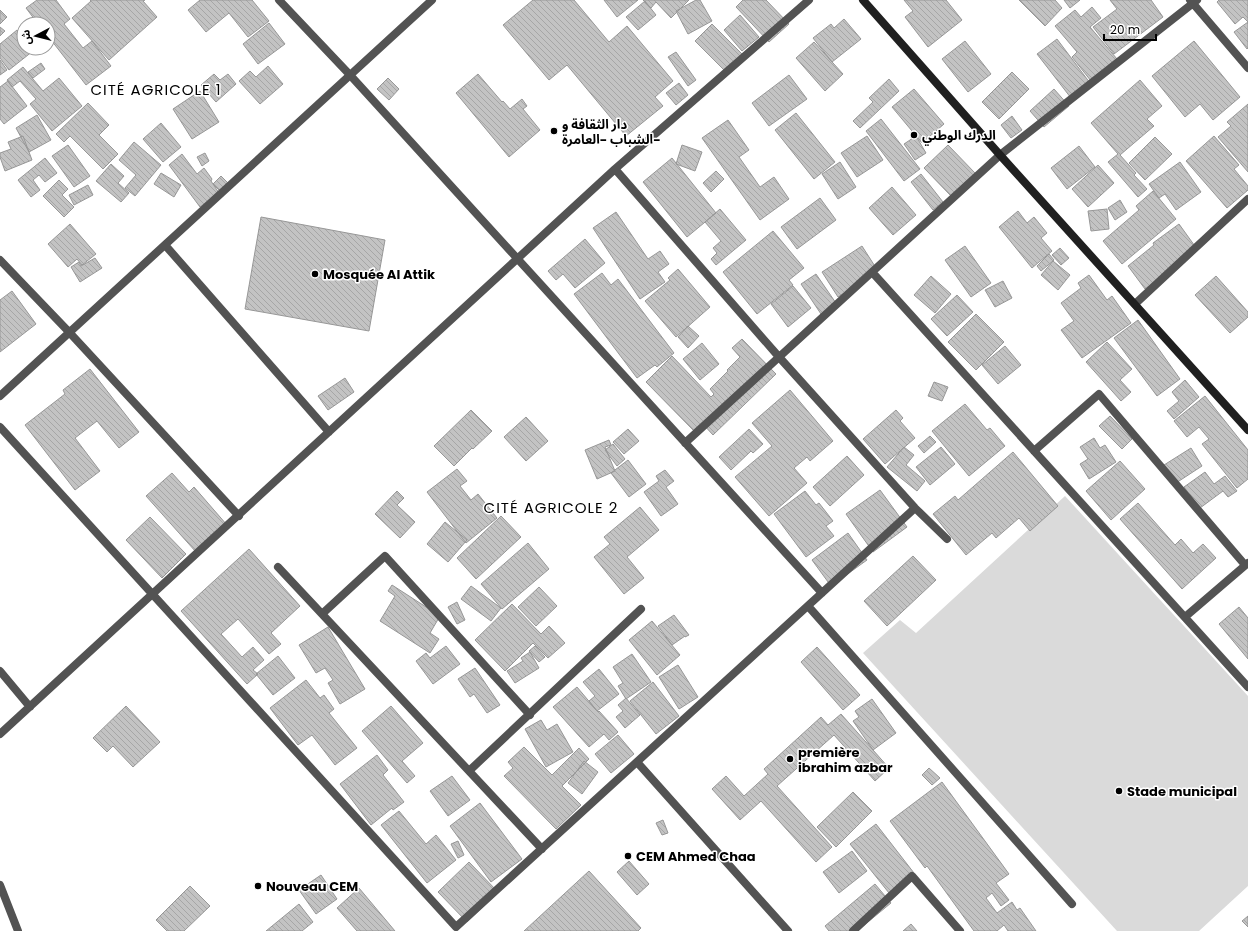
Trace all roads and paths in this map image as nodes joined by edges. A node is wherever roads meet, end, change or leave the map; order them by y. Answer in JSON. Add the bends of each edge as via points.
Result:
{"nodes":[{"id":1,"x":279,"y":0,"type":"edge"},
{"id":2,"x":432,"y":0,"type":"edge"},
{"id":3,"x":809,"y":0,"type":"edge"},
{"id":4,"x":863,"y":0,"type":"edge"},
{"id":5,"x":1193,"y":1,"type":"edge"},
{"id":6,"x":1248,"y":68,"type":"edge"},
{"id":7,"x":350,"y":75,"type":"junction"},
{"id":8,"x":1000,"y":154,"type":"junction"},
{"id":9,"x":616,"y":170,"type":"junction"},
{"id":10,"x":1248,"y":200,"type":"edge"},
{"id":11,"x":165,"y":245,"type":"junction"},
{"id":12,"x":518,"y":259,"type":"junction"},
{"id":13,"x":0,"y":260,"type":"edge"},
{"id":14,"x":872,"y":272,"type":"junction"},
{"id":15,"x":1135,"y":304,"type":"junction"},
{"id":16,"x":70,"y":332,"type":"junction"},
{"id":17,"x":779,"y":357,"type":"junction"},
{"id":18,"x":0,"y":396,"type":"edge"},
{"id":19,"x":0,"y":427,"type":"edge"},
{"id":20,"x":1248,"y":430,"type":"edge"},
{"id":21,"x":330,"y":432,"type":"junction"},
{"id":22,"x":685,"y":443,"type":"junction"},
{"id":23,"x":1034,"y":451,"type":"junction"},
{"id":24,"x":916,"y":508,"type":"junction"},
{"id":25,"x":239,"y":516,"type":"junction"},
{"id":26,"x":948,"y":539,"type":"dead end"},
{"id":27,"x":1246,"y":564,"type":"edge"},
{"id":28,"x":278,"y":568,"type":"dead end"},
{"id":29,"x":822,"y":593,"type":"junction"},
{"id":30,"x":153,"y":595,"type":"junction"},
{"id":31,"x":808,"y":606,"type":"junction"},
{"id":32,"x":641,"y":609,"type":"dead end"},
{"id":33,"x":322,"y":614,"type":"junction"},
{"id":34,"x":1185,"y":617,"type":"junction"},
{"id":35,"x":0,"y":671,"type":"edge"},
{"id":36,"x":1248,"y":687,"type":"edge"},
{"id":37,"x":30,"y":707,"type":"junction"},
{"id":38,"x":530,"y":714,"type":"junction"},
{"id":39,"x":0,"y":734,"type":"edge"},
{"id":40,"x":637,"y":762,"type":"junction"},
{"id":41,"x":469,"y":771,"type":"junction"},
{"id":42,"x":542,"y":849,"type":"junction"},
{"id":43,"x":0,"y":885,"type":"edge"},
{"id":44,"x":1072,"y":904,"type":"dead end"},
{"id":45,"x":18,"y":931,"type":"edge"},
{"id":46,"x":788,"y":931,"type":"edge"},
{"id":47,"x":853,"y":931,"type":"edge"},
{"id":48,"x":960,"y":931,"type":"edge"}],
"edges":[{"from":1,"to":7,"type":"street"},
{"from":2,"to":7,"type":"street"},
{"from":3,"to":9,"type":"street"},
{"from":4,"to":8,"type":"main road"},
{"from":5,"to":6,"type":"street"},
{"from":5,"to":8,"type":"street"},
{"from":7,"to":11,"type":"street"},
{"from":7,"to":12,"type":"street"},
{"from":8,"to":14,"type":"street"},
{"from":8,"to":15,"type":"main road"},
{"from":9,"to":12,"type":"street"},
{"from":9,"to":17,"type":"street"},
{"from":10,"to":15,"type":"street"},
{"from":11,"to":16,"type":"street"},
{"from":11,"to":21,"type":"street"},
{"from":12,"to":21,"type":"street"},
{"from":12,"to":22,"type":"street"},
{"from":13,"to":16,"type":"street"},
{"from":14,"to":17,"type":"street"},
{"from":14,"to":23,"type":"street"},
{"from":15,"to":20,"type":"main road"},
{"from":16,"to":18,"type":"street"},
{"from":16,"to":25,"type":"street"},
{"from":17,"to":22,"type":"street"},
{"from":17,"to":24,"type":"street"},
{"from":19,"to":30,"type":"street"},
{"from":21,"to":25,"type":"street"},
{"from":22,"to":29,"type":"street"},
{"from":23,"to":27,"type":"street","via":[[1099,394]]},
{"from":23,"to":34,"type":"street"},
{"from":24,"to":26,"type":"street"},
{"from":24,"to":29,"type":"street"},
{"from":25,"to":30,"type":"street"},
{"from":27,"to":34,"type":"street"},
{"from":28,"to":33,"type":"street"},
{"from":29,"to":31,"type":"street"},
{"from":30,"to":37,"type":"street"},
{"from":30,"to":42,"type":"street","via":[[456,927]]},
{"from":31,"to":40,"type":"street"},
{"from":31,"to":44,"type":"street"},
{"from":32,"to":38,"type":"street"},
{"from":33,"to":38,"type":"street","via":[[385,556]]},
{"from":33,"to":41,"type":"street"},
{"from":34,"to":36,"type":"street"},
{"from":35,"to":37,"type":"street"},
{"from":37,"to":39,"type":"street"},
{"from":38,"to":41,"type":"street"},
{"from":40,"to":42,"type":"street"},
{"from":40,"to":46,"type":"street"},
{"from":41,"to":42,"type":"street"},
{"from":43,"to":45,"type":"street"},
{"from":47,"to":48,"type":"street","via":[[912,876]]}]}
